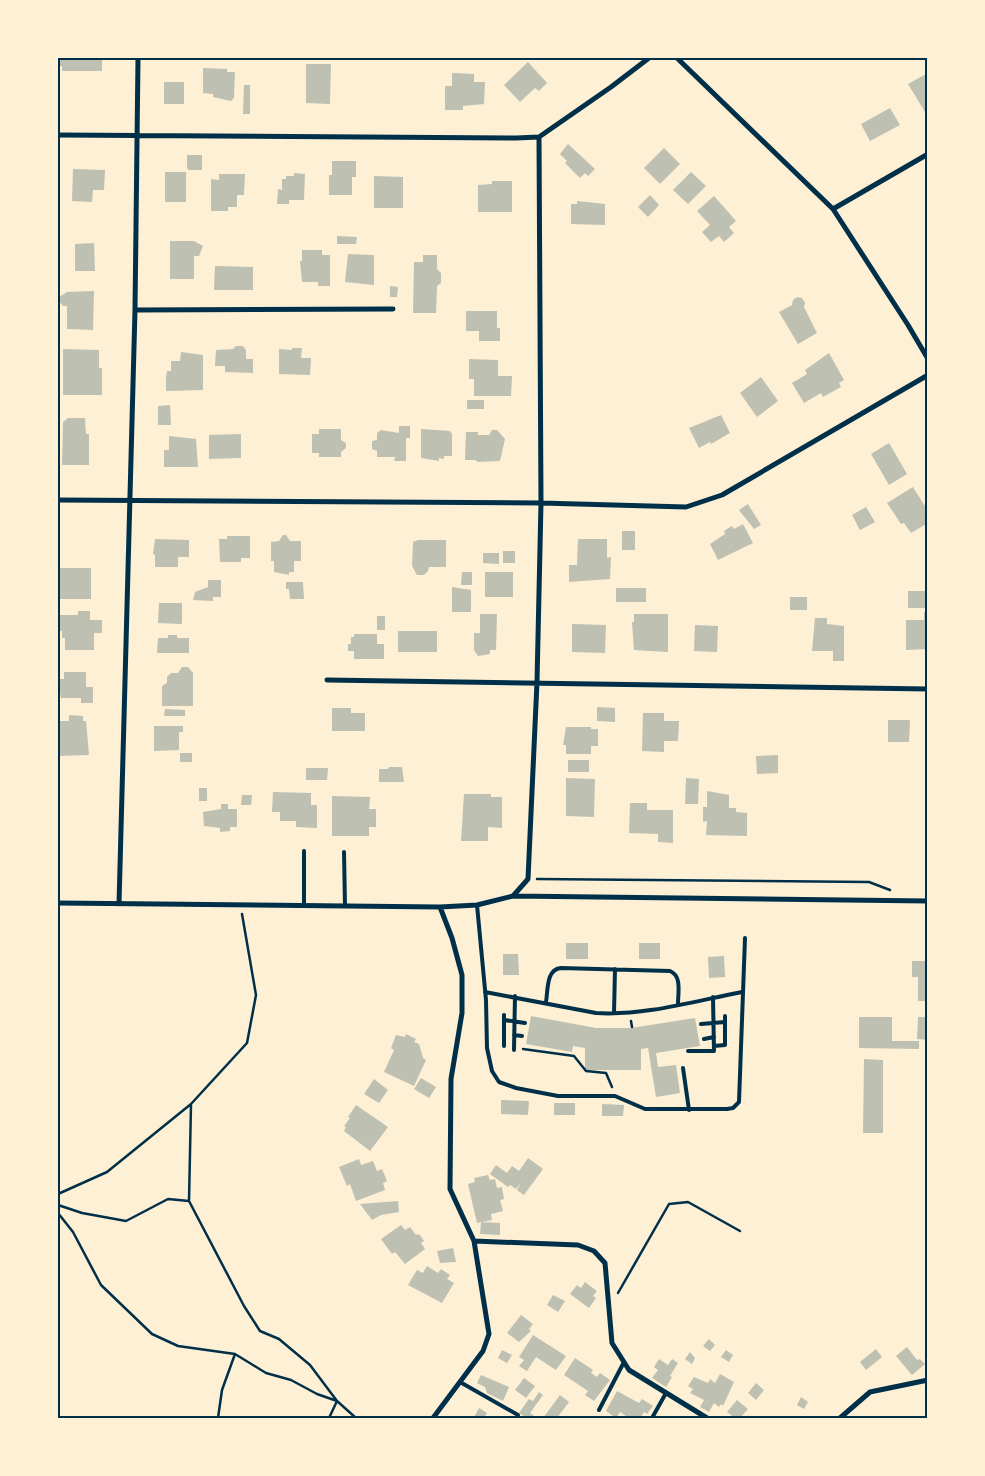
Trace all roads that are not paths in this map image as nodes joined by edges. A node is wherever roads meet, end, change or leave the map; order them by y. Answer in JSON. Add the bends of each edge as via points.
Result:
{"nodes":[{"id":1,"x":138,"y":58,"type":"edge"},
{"id":2,"x":649,"y":58,"type":"edge"},
{"id":3,"x":677,"y":58,"type":"edge"},
{"id":4,"x":58,"y":135,"type":"edge"},
{"id":5,"x":138,"y":135,"type":"junction"},
{"id":6,"x":539,"y":136,"type":"junction"},
{"id":7,"x":928,"y":154,"type":"edge"},
{"id":8,"x":833,"y":209,"type":"junction"},
{"id":9,"x":393,"y":309,"type":"dead end"},
{"id":10,"x":135,"y":310,"type":"junction"},
{"id":11,"x":928,"y":359,"type":"edge"},
{"id":12,"x":928,"y":375,"type":"edge"},
{"id":13,"x":58,"y":500,"type":"edge"},
{"id":14,"x":128,"y":501,"type":"junction"},
{"id":15,"x":541,"y":503,"type":"junction"},
{"id":16,"x":327,"y":680,"type":"dead end"},
{"id":17,"x":537,"y":682,"type":"junction"},
{"id":18,"x":928,"y":689,"type":"edge"},
{"id":19,"x":304,"y":851,"type":"dead end"},
{"id":20,"x":344,"y":852,"type":"dead end"},
{"id":21,"x":513,"y":896,"type":"junction"},
{"id":22,"x":928,"y":901,"type":"edge"},
{"id":23,"x":58,"y":903,"type":"edge"},
{"id":24,"x":119,"y":904,"type":"junction"},
{"id":25,"x":477,"y":905,"type":"junction"},
{"id":26,"x":304,"y":906,"type":"junction"},
{"id":27,"x":345,"y":906,"type":"junction"},
{"id":28,"x":440,"y":907,"type":"junction"},
{"id":29,"x":745,"y":938,"type":"dead end"},
{"id":30,"x":615,"y":969,"type":"junction"},
{"id":31,"x":485,"y":992,"type":"junction"},
{"id":32,"x":742,"y":992,"type":"junction"},
{"id":33,"x":515,"y":996,"type":"junction"},
{"id":34,"x":713,"y":997,"type":"junction"},
{"id":35,"x":546,"y":1002,"type":"junction"},
{"id":36,"x":678,"y":1004,"type":"junction"},
{"id":37,"x":614,"y":1013,"type":"junction"},
{"id":38,"x":725,"y":1016,"type":"dead end"},
{"id":39,"x":514,"y":1021,"type":"junction"},
{"id":40,"x":714,"y":1022,"type":"junction"},
{"id":41,"x":725,"y":1022,"type":"junction"},
{"id":42,"x":524,"y":1023,"type":"dead end"},
{"id":43,"x":701,"y":1024,"type":"dead end"},
{"id":44,"x":514,"y":1035,"type":"junction"},
{"id":45,"x":522,"y":1036,"type":"dead end"},
{"id":46,"x":714,"y":1037,"type":"junction"},
{"id":47,"x":704,"y":1039,"type":"dead end"},
{"id":48,"x":514,"y":1042,"type":"junction"},
{"id":49,"x":714,"y":1046,"type":"junction"},
{"id":50,"x":514,"y":1049,"type":"road end"},
{"id":51,"x":688,"y":1052,"type":"dead end"},
{"id":52,"x":683,"y":1068,"type":"dead end"},
{"id":53,"x":689,"y":1110,"type":"junction"},
{"id":54,"x":474,"y":1241,"type":"junction"},
{"id":55,"x":624,"y":1362,"type":"junction"},
{"id":56,"x":928,"y":1380,"type":"edge"},
{"id":57,"x":460,"y":1382,"type":"junction"},
{"id":58,"x":666,"y":1393,"type":"junction"},
{"id":59,"x":599,"y":1410,"type":"dead end"},
{"id":60,"x":518,"y":1415,"type":"dead end"},
{"id":61,"x":433,"y":1418,"type":"edge"},
{"id":62,"x":652,"y":1418,"type":"edge"},
{"id":63,"x":707,"y":1418,"type":"edge"},
{"id":64,"x":840,"y":1418,"type":"edge"}],
"edges":[{"from":1,"to":5,"type":"street"},
{"from":2,"to":6,"type":"street"},
{"from":3,"to":8,"type":"street"},
{"from":4,"to":5,"type":"street"},
{"from":5,"to":6,"type":"street"},
{"from":5,"to":10,"type":"street"},
{"from":6,"to":15,"type":"street"},
{"from":7,"to":8,"type":"street"},
{"from":8,"to":11,"type":"street"},
{"from":9,"to":10,"type":"street"},
{"from":10,"to":14,"type":"street"},
{"from":12,"to":15,"type":"street","via":[[722,495],[686,508]]},
{"from":13,"to":14,"type":"street"},
{"from":14,"to":15,"type":"street"},
{"from":14,"to":24,"type":"street"},
{"from":15,"to":17,"type":"street"},
{"from":16,"to":17,"type":"street"},
{"from":17,"to":18,"type":"street"},
{"from":17,"to":21,"type":"street","via":[[528,879]]},
{"from":19,"to":26,"type":"lane"},
{"from":20,"to":27,"type":"lane"},
{"from":21,"to":22,"type":"street"},
{"from":21,"to":25,"type":"street"},
{"from":23,"to":24,"type":"street"},
{"from":24,"to":26,"type":"street"},
{"from":25,"to":28,"type":"street"},
{"from":25,"to":31,"type":"lane"},
{"from":26,"to":27,"type":"street"},
{"from":27,"to":28,"type":"street"},
{"from":28,"to":54,"type":"street","via":[[462,975],[462,1013],[451,1078],[450,1189]]},
{"from":29,"to":32,"type":"lane"},
{"from":30,"to":35,"type":"lane","via":[[557,968],[551,973]]},
{"from":30,"to":36,"type":"lane","via":[[673,972],[679,982]]},
{"from":30,"to":37,"type":"lane"},
{"from":31,"to":33,"type":"lane"},
{"from":31,"to":53,"type":"lane","via":[[488,1057],[500,1082],[558,1096],[615,1096],[640,1108]]},
{"from":32,"to":34,"type":"lane"},
{"from":32,"to":53,"type":"lane","via":[[739,1102],[733,1108]]},
{"from":33,"to":35,"type":"lane"},
{"from":33,"to":39,"type":"lane"},
{"from":34,"to":36,"type":"lane"},
{"from":34,"to":40,"type":"lane"},
{"from":35,"to":37,"type":"lane","via":[[596,1013]]},
{"from":36,"to":37,"type":"lane"},
{"from":38,"to":41,"type":"lane"},
{"from":39,"to":42,"type":"lane"},
{"from":39,"to":44,"type":"lane"},
{"from":39,"to":48,"type":"lane","via":[[504,1017],[504,1044]]},
{"from":40,"to":41,"type":"lane"},
{"from":40,"to":43,"type":"lane"},
{"from":40,"to":46,"type":"lane"},
{"from":41,"to":49,"type":"lane","via":[[725,1045]]},
{"from":44,"to":45,"type":"lane"},
{"from":44,"to":48,"type":"lane"},
{"from":46,"to":47,"type":"lane"},
{"from":46,"to":49,"type":"lane"},
{"from":48,"to":50,"type":"lane"},
{"from":49,"to":51,"type":"lane","via":[[714,1051]]},
{"from":52,"to":53,"type":"lane"},
{"from":54,"to":55,"type":"street","via":[[578,1245],[594,1251],[605,1263],[612,1343]]},
{"from":54,"to":57,"type":"street","via":[[490,1334],[484,1351]]},
{"from":55,"to":58,"type":"street","via":[[629,1370]]},
{"from":55,"to":59,"type":"lane"},
{"from":56,"to":64,"type":"street","via":[[870,1392]]},
{"from":57,"to":60,"type":"lane"},
{"from":57,"to":61,"type":"street"},
{"from":58,"to":62,"type":"lane"},
{"from":58,"to":63,"type":"street"}]}
